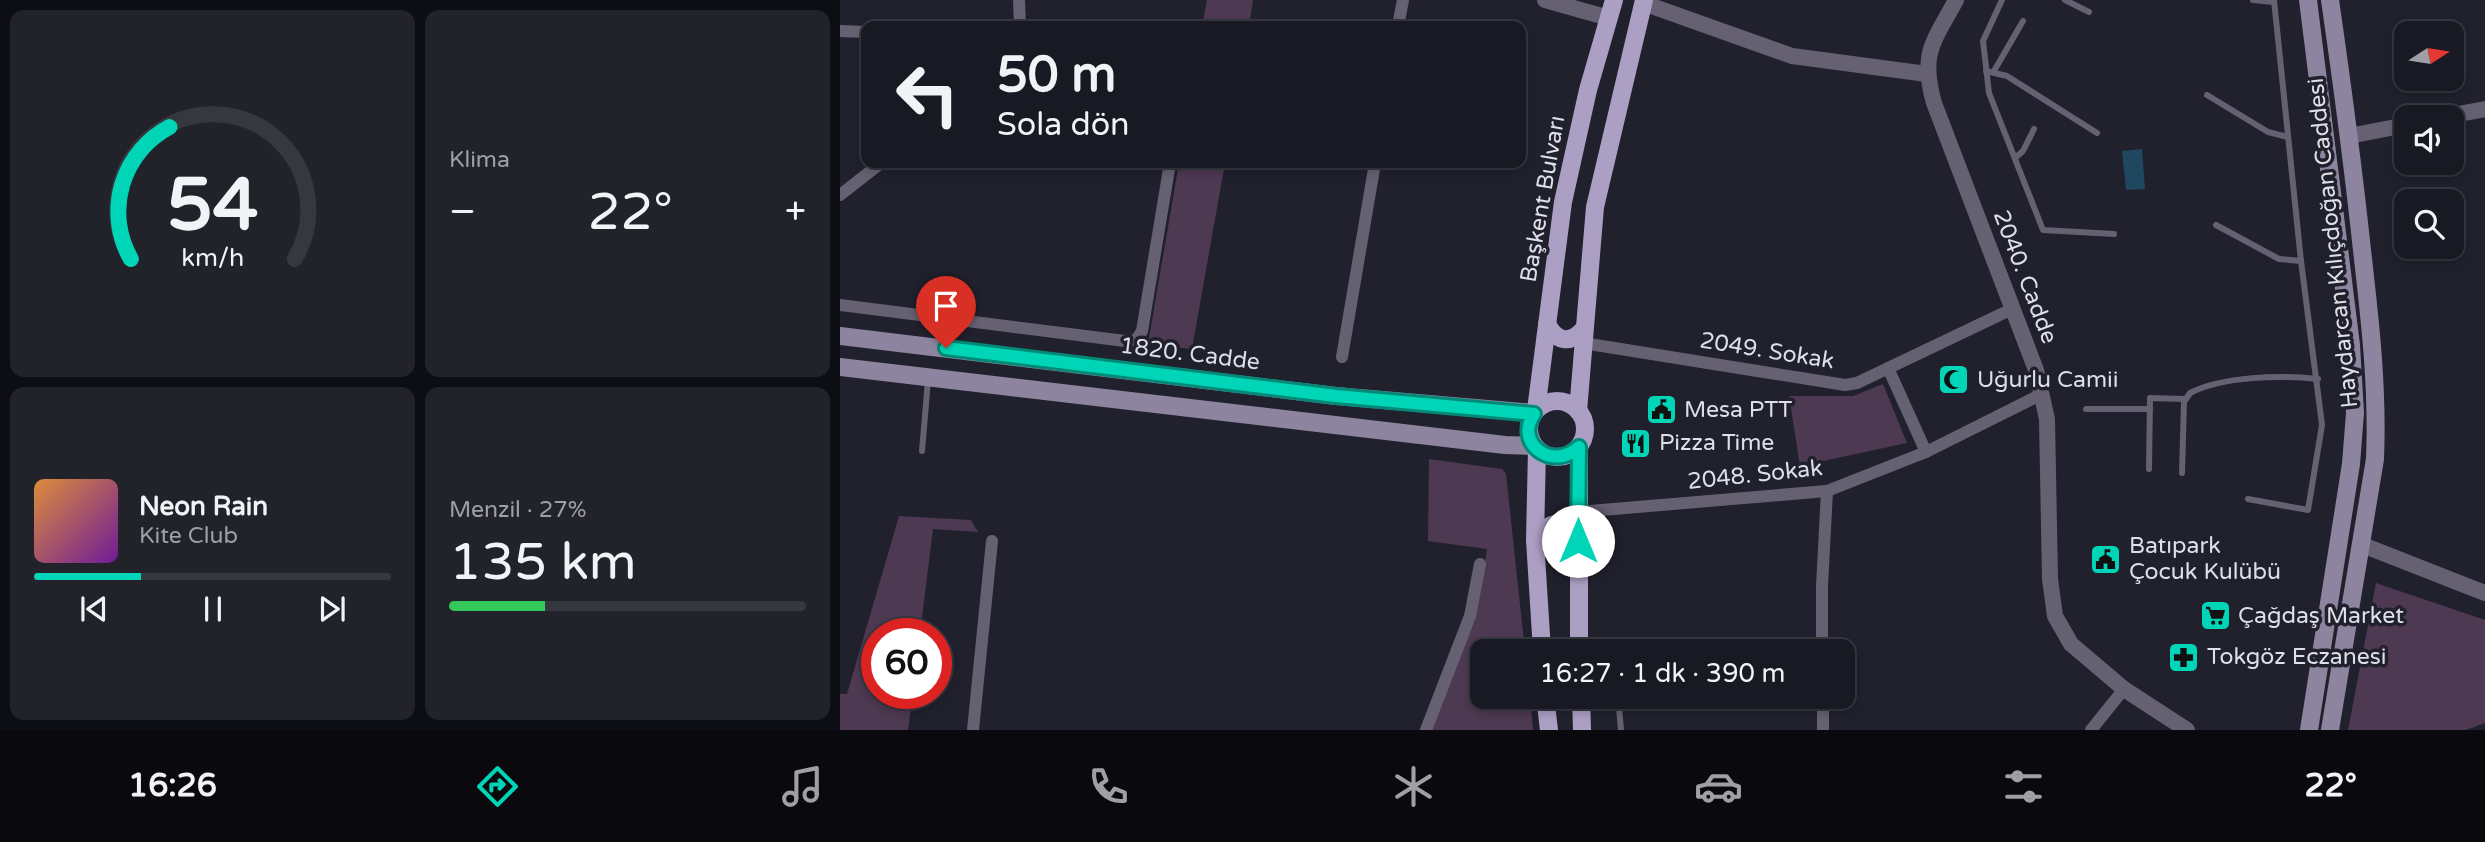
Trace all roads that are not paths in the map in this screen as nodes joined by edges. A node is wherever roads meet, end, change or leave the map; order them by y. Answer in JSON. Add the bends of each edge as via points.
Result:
{"nodes":[{"id":1,"x":1019,"y":0,"type":"edge"},
{"id":2,"x":1403,"y":0,"type":"edge"},
{"id":3,"x":1545,"y":0,"type":"edge"},
{"id":4,"x":1956,"y":0,"type":"edge"},
{"id":5,"x":2002,"y":0,"type":"edge"},
{"id":6,"x":2065,"y":0,"type":"edge"},
{"id":7,"x":2253,"y":0,"type":"edge"},
{"id":8,"x":2308,"y":0,"type":"edge"},
{"id":9,"x":2330,"y":0,"type":"edge"},
{"id":10,"x":2274,"y":1,"type":"edge"},
{"id":11,"x":1644,"y":2,"type":"edge"},
{"id":12,"x":1611,"y":9,"type":"edge"},
{"id":13,"x":2089,"y":12,"type":"dead end"},
{"id":14,"x":1020,"y":21,"type":"edge"},
{"id":15,"x":1399,"y":21,"type":"edge"},
{"id":16,"x":2024,"y":21,"type":"dead end"},
{"id":17,"x":840,"y":31,"type":"edge"},
{"id":18,"x":861,"y":32,"type":"edge"},
{"id":19,"x":1990,"y":71,"type":"junction"},
{"id":20,"x":1927,"y":74,"type":"junction"},
{"id":21,"x":2207,"y":95,"type":"dead end"},
{"id":22,"x":2485,"y":109,"type":"edge"},
{"id":23,"x":2464,"y":113,"type":"edge"},
{"id":24,"x":2394,"y":127,"type":"edge"},
{"id":25,"x":2034,"y":129,"type":"dead end"},
{"id":26,"x":2097,"y":133,"type":"dead end"},
{"id":27,"x":2349,"y":136,"type":"junction"},
{"id":28,"x":2288,"y":137,"type":"junction"},
{"id":29,"x":2015,"y":158,"type":"junction"},
{"id":30,"x":875,"y":168,"type":"edge"},
{"id":31,"x":1169,"y":168,"type":"edge"},
{"id":32,"x":1374,"y":168,"type":"edge"},
{"id":33,"x":840,"y":195,"type":"edge"},
{"id":34,"x":2216,"y":225,"type":"dead end"},
{"id":35,"x":2114,"y":234,"type":"dead end"},
{"id":36,"x":2301,"y":261,"type":"junction"},
{"id":37,"x":840,"y":305,"type":"edge"},
{"id":38,"x":2012,"y":309,"type":"junction"},
{"id":39,"x":1547,"y":324,"type":"junction"},
{"id":40,"x":840,"y":336,"type":"edge"},
{"id":41,"x":1583,"y":336,"type":"junction"},
{"id":42,"x":1342,"y":357,"type":"dead end"},
{"id":43,"x":840,"y":368,"type":"edge"},
{"id":44,"x":1888,"y":368,"type":"junction"},
{"id":45,"x":928,"y":378,"type":"junction"},
{"id":46,"x":2318,"y":379,"type":"junction"},
{"id":47,"x":2042,"y":394,"type":"junction"},
{"id":48,"x":2185,"y":399,"type":"junction"},
{"id":49,"x":1464,"y":407,"type":"junction"},
{"id":50,"x":2086,"y":409,"type":"dead end"},
{"id":51,"x":2150,"y":409,"type":"junction"},
{"id":52,"x":1578,"y":411,"type":"junction"},
{"id":53,"x":1535,"y":412,"type":"junction"},
{"id":54,"x":1464,"y":441,"type":"junction"},
{"id":55,"x":1535,"y":447,"type":"junction"},
{"id":56,"x":1579,"y":447,"type":"junction"},
{"id":57,"x":922,"y":451,"type":"dead end"},
{"id":58,"x":1926,"y":452,"type":"junction"},
{"id":59,"x":2149,"y":469,"type":"dead end"},
{"id":60,"x":2182,"y":472,"type":"dead end"},
{"id":61,"x":1827,"y":491,"type":"junction"},
{"id":62,"x":2248,"y":499,"type":"dead end"},
{"id":63,"x":1578,"y":512,"type":"junction"},
{"id":64,"x":1535,"y":540,"type":"junction"},
{"id":65,"x":992,"y":541,"type":"dead end"},
{"id":66,"x":1578,"y":541,"type":"junction"},
{"id":67,"x":2360,"y":544,"type":"junction"},
{"id":68,"x":1480,"y":564,"type":"dead end"},
{"id":69,"x":2485,"y":593,"type":"edge"},
{"id":70,"x":1541,"y":639,"type":"edge"},
{"id":71,"x":1579,"y":639,"type":"edge"},
{"id":72,"x":1822,"y":639,"type":"edge"},
{"id":73,"x":2124,"y":689,"type":"junction"},
{"id":74,"x":1547,"y":709,"type":"edge"},
{"id":75,"x":1581,"y":709,"type":"edge"},
{"id":76,"x":1619,"y":709,"type":"edge"},
{"id":77,"x":1823,"y":709,"type":"edge"},
{"id":78,"x":973,"y":730,"type":"edge"},
{"id":79,"x":1426,"y":730,"type":"edge"},
{"id":80,"x":1549,"y":730,"type":"edge"},
{"id":81,"x":1582,"y":730,"type":"edge"},
{"id":82,"x":1621,"y":730,"type":"edge"},
{"id":83,"x":1823,"y":730,"type":"edge"},
{"id":84,"x":2091,"y":730,"type":"edge"},
{"id":85,"x":2187,"y":730,"type":"edge"},
{"id":86,"x":2309,"y":730,"type":"edge"},
{"id":87,"x":2330,"y":730,"type":"edge"}],
"edges":[{"from":1,"to":14,"type":"street"},
{"from":2,"to":15,"type":"street"},
{"from":3,"to":12,"type":"street"},
{"from":4,"to":20,"type":"street","name":"2040. Cadde","via":[[1933,43]]},
{"from":5,"to":19,"type":"lane","via":[[1983,41]]},
{"from":6,"to":13,"type":"lane"},
{"from":7,"to":10,"type":"lane"},
{"from":8,"to":86,"type":"main road","name":"Haydarcan Kılıçdoğan Caddesi","via":[[2351,345],[2355,413]]},
{"from":9,"to":27,"type":"main road","name":"Haydarcan Kılıçdoğan Caddesi"},
{"from":10,"to":28,"type":"lane"},
{"from":11,"to":20,"type":"street","via":[[1792,56]]},
{"from":11,"to":41,"type":"main road","via":[[1595,207]]},
{"from":12,"to":39,"type":"main road","name":"Başkent Bulvarı","via":[[1563,202]]},
{"from":16,"to":19,"type":"lane"},
{"from":17,"to":18,"type":"street"},
{"from":19,"to":26,"type":"lane","via":[[2007,76]]},
{"from":19,"to":29,"type":"lane","via":[[1989,93]]},
{"from":20,"to":38,"type":"street","name":"2040. Cadde"},
{"from":21,"to":28,"type":"lane","via":[[2267,132]]},
{"from":22,"to":23,"type":"street"},
{"from":24,"to":27,"type":"street"},
{"from":25,"to":29,"type":"lane"},
{"from":27,"to":67,"type":"main road","name":"Haydarcan Kılıçdoğan Caddesi","via":[[2376,402],[2375,458]]},
{"from":28,"to":36,"type":"lane"},
{"from":29,"to":35,"type":"lane","via":[[2043,230]]},
{"from":30,"to":33,"type":"street"},
{"from":31,"to":37,"type":"street","via":[[1142,331],[1136,340]]},
{"from":32,"to":42,"type":"street"},
{"from":34,"to":36,"type":"lane","via":[[2279,259]]},
{"from":36,"to":46,"type":"lane"},
{"from":38,"to":44,"type":"street","name":"2049. Sokak"},
{"from":38,"to":47,"type":"street","name":"2040. Cadde"},
{"from":39,"to":41,"type":"main road","via":[[1563,340]]},
{"from":39,"to":53,"type":"main road","name":"Başkent Bulvarı"},
{"from":40,"to":49,"type":"main road","name":"1820. Cadde","via":[[1336,396]]},
{"from":41,"to":44,"type":"street","name":"2049. Sokak","via":[[1845,385]]},
{"from":41,"to":52,"type":"main road"},
{"from":43,"to":45,"type":"main road"},
{"from":44,"to":58,"type":"street"},
{"from":45,"to":54,"type":"main road"},
{"from":45,"to":57,"type":"lane"},
{"from":46,"to":48,"type":"lane","via":[[2232,381],[2194,390]]},
{"from":46,"to":62,"type":"lane","via":[[2322,425],[2308,510]]},
{"from":47,"to":58,"type":"street","name":"2048. Sokak"},
{"from":47,"to":73,"type":"street","name":"2040. Cadde","via":[[2047,419],[2055,616],[2071,644]]},
{"from":48,"to":51,"type":"lane","via":[[2150,398]]},
{"from":48,"to":60,"type":"lane"},
{"from":49,"to":53,"type":"main road","name":"1820. Cadde"},
{"from":49,"to":54,"type":"main road","via":[[1478,415],[1480,425],[1477,433]]},
{"from":50,"to":51,"type":"lane"},
{"from":51,"to":59,"type":"lane"},
{"from":52,"to":53,"type":"main road","via":[[1552,401]]},
{"from":52,"to":56,"type":"main road","via":[[1585,429]]},
{"from":53,"to":55,"type":"main road","via":[[1528,428]]},
{"from":54,"to":55,"type":"main road"},
{"from":55,"to":56,"type":"main road","via":[[1556,458]]},
{"from":55,"to":64,"type":"main road"},
{"from":56,"to":63,"type":"main road"},
{"from":58,"to":61,"type":"street","name":"2048. Sokak"},
{"from":61,"to":63,"type":"street","name":"2048. Sokak"},
{"from":61,"to":72,"type":"street"},
{"from":63,"to":66,"type":"main road"},
{"from":64,"to":66,"type":"main road","via":[[1543,530],[1559,524],[1567,526]]},
{"from":64,"to":70,"type":"main road"},
{"from":65,"to":78,"type":"street"},
{"from":66,"to":71,"type":"main road"},
{"from":67,"to":69,"type":"street"},
{"from":67,"to":87,"type":"main road","name":"Haydarcan Kılıçdoğan Caddesi"},
{"from":68,"to":79,"type":"street","via":[[1470,616]]},
{"from":73,"to":84,"type":"street"},
{"from":73,"to":85,"type":"street","name":"2040. Cadde"},
{"from":74,"to":80,"type":"main road"},
{"from":75,"to":81,"type":"main road"},
{"from":76,"to":82,"type":"lane"},
{"from":77,"to":83,"type":"street"}]}
